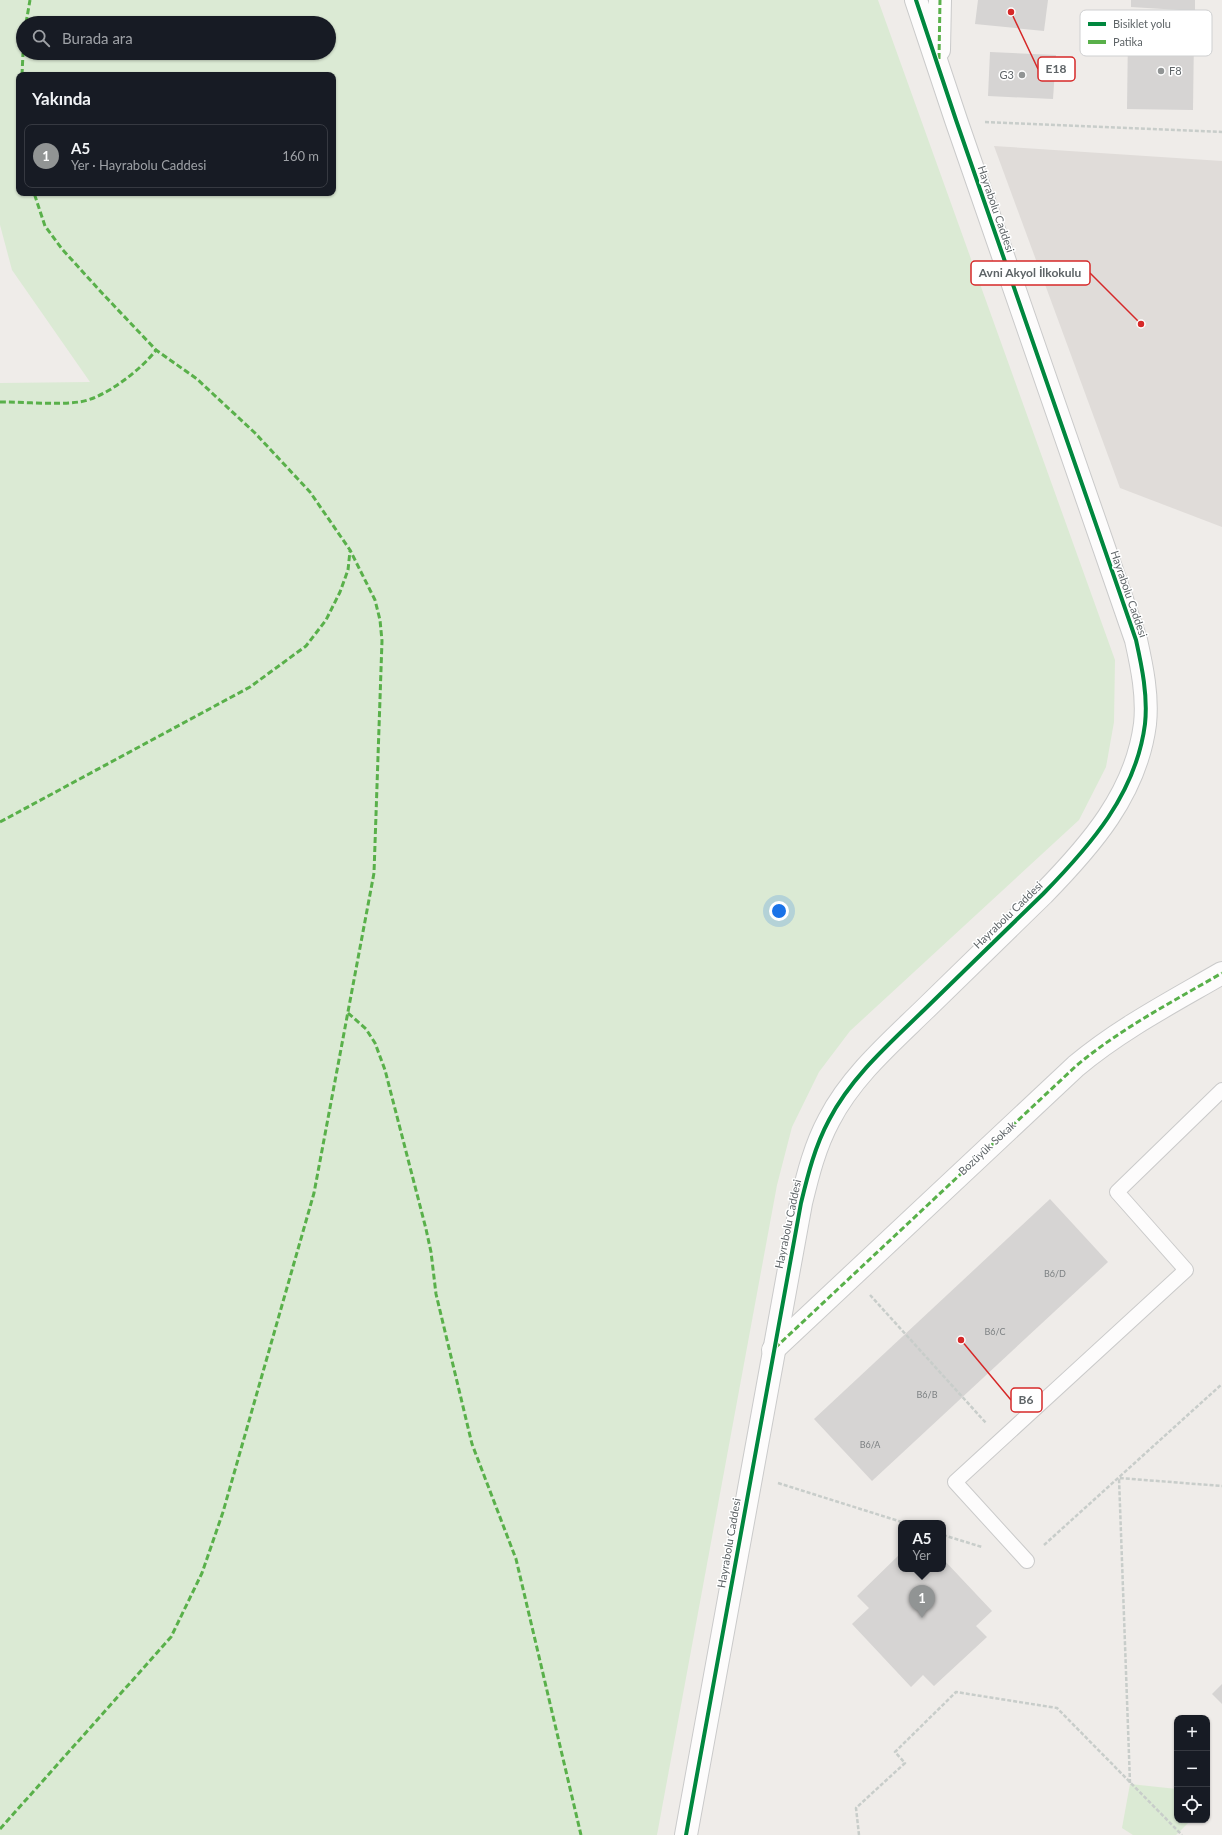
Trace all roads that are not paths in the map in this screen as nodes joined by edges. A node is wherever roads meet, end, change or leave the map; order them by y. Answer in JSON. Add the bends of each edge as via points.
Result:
{"nodes":[{"id":1,"x":916,"y":0,"type":"edge"},
{"id":2,"x":940,"y":0,"type":"edge"},
{"id":3,"x":939,"y":67,"type":"junction"},
{"id":4,"x":1222,"y":973,"type":"edge"},
{"id":5,"x":1222,"y":1090,"type":"edge"},
{"id":6,"x":773,"y":1350,"type":"junction"},
{"id":7,"x":1027,"y":1561,"type":"road end"},
{"id":8,"x":686,"y":1835,"type":"edge"}],
"edges":[{"from":1,"to":3,"type":"street","name":"Hayrabolu Caddesi"},
{"from":2,"to":3,"type":"street"},
{"from":3,"to":6,"type":"street","name":"Hayrabolu Caddesi","via":[[1136,640],[1145,694],[1145,724],[1131,776],[1105,824],[1086,848],[1043,894],[881,1052],[855,1081],[829,1119],[812,1160],[801,1203]]},
{"from":4,"to":6,"type":"street","name":"Bozüyük Sokak","via":[[1090,1053]]},
{"from":5,"to":7,"type":"lane","via":[[1117,1192],[1186,1270],[955,1482]]},
{"from":6,"to":8,"type":"street","name":"Hayrabolu Caddesi"}]}
